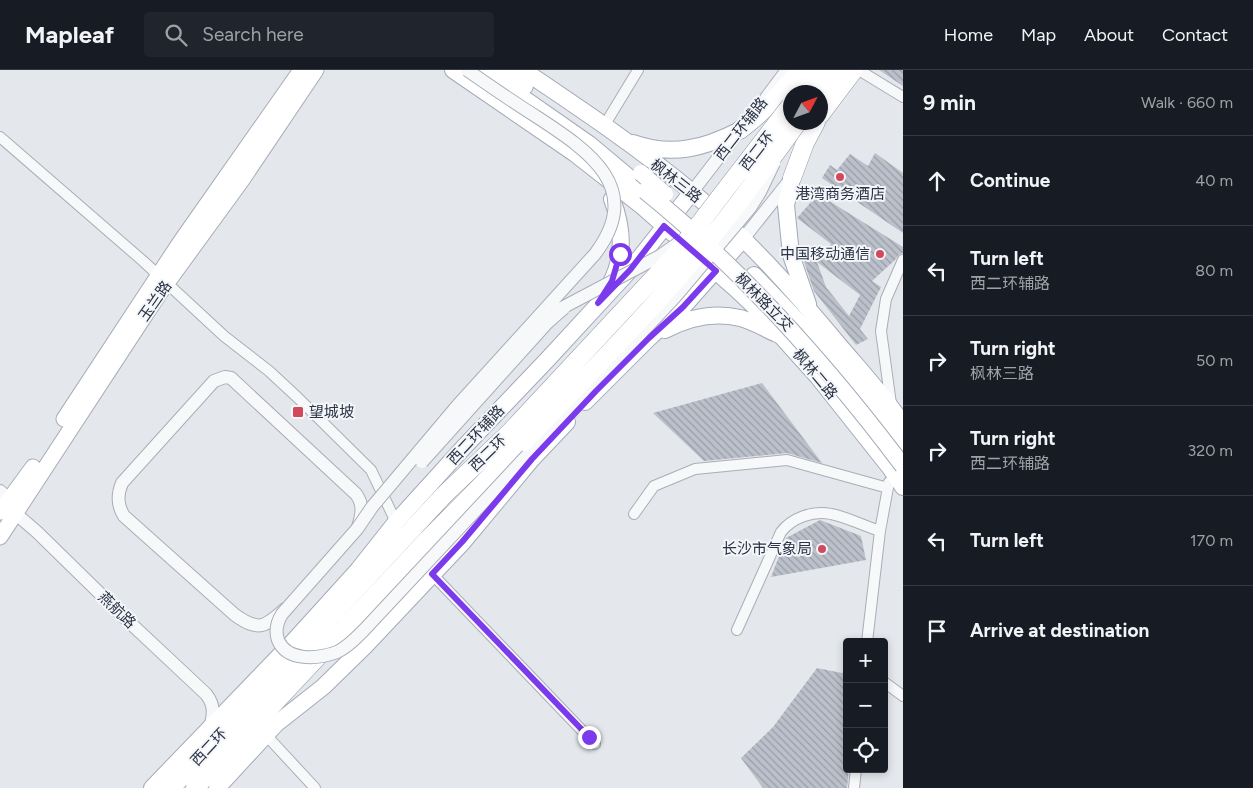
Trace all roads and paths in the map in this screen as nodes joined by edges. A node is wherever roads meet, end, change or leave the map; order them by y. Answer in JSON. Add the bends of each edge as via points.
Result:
{"nodes":[{"id":1,"x":300,"y":70,"type":"edge"},
{"id":2,"x":316,"y":70,"type":"edge"},
{"id":3,"x":453,"y":70,"type":"edge"},
{"id":4,"x":467,"y":70,"type":"edge"},
{"id":5,"x":483,"y":70,"type":"edge"},
{"id":6,"x":503,"y":70,"type":"edge"},
{"id":7,"x":524,"y":70,"type":"edge"},
{"id":8,"x":630,"y":70,"type":"edge"},
{"id":9,"x":638,"y":70,"type":"edge"},
{"id":10,"x":787,"y":70,"type":"edge"},
{"id":11,"x":799,"y":70,"type":"edge"},
{"id":12,"x":817,"y":70,"type":"edge"},
{"id":13,"x":836,"y":70,"type":"edge"},
{"id":14,"x":860,"y":70,"type":"edge"},
{"id":15,"x":795,"y":85,"type":"edge"},
{"id":16,"x":803,"y":85,"type":"edge"},
{"id":17,"x":825,"y":85,"type":"edge"},
{"id":18,"x":903,"y":97,"type":"edge"},
{"id":19,"x":783,"y":101,"type":"edge"},
{"id":20,"x":828,"y":107,"type":"edge"},
{"id":21,"x":783,"y":109,"type":"edge"},
{"id":22,"x":602,"y":124,"type":"junction"},
{"id":23,"x":740,"y":130,"type":"junction"},
{"id":24,"x":792,"y":130,"type":"edge"},
{"id":25,"x":812,"y":130,"type":"edge"},
{"id":26,"x":618,"y":136,"type":"junction"},
{"id":27,"x":0,"y":137,"type":"edge"},
{"id":28,"x":782,"y":145,"type":"junction"},
{"id":29,"x":574,"y":153,"type":"junction"},
{"id":30,"x":792,"y":178,"type":"junction"},
{"id":31,"x":692,"y":192,"type":"junction"},
{"id":32,"x":701,"y":224,"type":"junction"},
{"id":33,"x":664,"y":226,"type":"junction"},
{"id":34,"x":743,"y":238,"type":"junction"},
{"id":35,"x":903,"y":260,"type":"edge"},
{"id":36,"x":716,"y":271,"type":"junction"},
{"id":37,"x":163,"y":279,"type":"junction"},
{"id":38,"x":598,"y":303,"type":"junction"},
{"id":39,"x":564,"y":308,"type":"junction"},
{"id":40,"x":810,"y":311,"type":"junction"},
{"id":41,"x":532,"y":322,"type":"junction"},
{"id":42,"x":783,"y":336,"type":"junction"},
{"id":43,"x":649,"y":338,"type":"junction"},
{"id":44,"x":891,"y":407,"type":"junction"},
{"id":45,"x":903,"y":424,"type":"edge"},
{"id":46,"x":517,"y":436,"type":"junction"},
{"id":47,"x":903,"y":446,"type":"edge"},
{"id":48,"x":897,"y":467,"type":"edge"},
{"id":49,"x":896,"y":487,"type":"edge"},
{"id":50,"x":7,"y":504,"type":"edge"},
{"id":51,"x":634,"y":514,"type":"dead end"},
{"id":52,"x":396,"y":522,"type":"junction"},
{"id":53,"x":357,"y":529,"type":"junction"},
{"id":54,"x":880,"y":531,"type":"junction"},
{"id":55,"x":0,"y":537,"type":"edge"},
{"id":56,"x":432,"y":574,"type":"junction"},
{"id":57,"x":287,"y":607,"type":"junction"},
{"id":58,"x":737,"y":630,"type":"dead end"},
{"id":59,"x":867,"y":638,"type":"edge"},
{"id":60,"x":885,"y":683,"type":"edge"},
{"id":61,"x":903,"y":696,"type":"edge"},
{"id":62,"x":236,"y":702,"type":"junction"},
{"id":63,"x":208,"y":730,"type":"junction"},
{"id":64,"x":266,"y":735,"type":"junction"},
{"id":65,"x":596,"y":744,"type":"dead end"},
{"id":66,"x":856,"y":773,"type":"edge"},
{"id":67,"x":152,"y":788,"type":"edge"},
{"id":68,"x":171,"y":788,"type":"edge"},
{"id":69,"x":196,"y":788,"type":"edge"},
{"id":70,"x":217,"y":788,"type":"edge"},
{"id":71,"x":315,"y":788,"type":"edge"},
{"id":72,"x":854,"y":788,"type":"edge"}],
"edges":[{"from":1,"to":37,"type":"main road","name":"玉兰路"},
{"from":2,"to":37,"type":"main road","name":"玉兰路","via":[[242,180]]},
{"from":3,"to":29,"type":"main road"},
{"from":4,"to":41,"type":"street","bridge":true,"via":[[593,158],[602,168],[613,193],[614,219],[605,240]]},
{"from":5,"to":48,"type":"main road","name":"枫林路立交","bridge":true,"via":[[547,113],[616,166],[746,283],[824,366]]},
{"from":6,"to":47,"type":"main road","name":"枫林路立交","bridge":true,"via":[[641,173],[754,275],[837,363]]},
{"from":7,"to":22,"type":"main road","name":"枫林三路"},
{"from":8,"to":22,"type":"street"},
{"from":9,"to":22,"type":"street"},
{"from":10,"to":23,"type":"street","name":"西二环辅路"},
{"from":11,"to":15,"type":"highway"},
{"from":12,"to":16,"type":"highway","name":"西二环"},
{"from":13,"to":17,"type":"highway"},
{"from":14,"to":18,"type":"street"},
{"from":14,"to":20,"type":"highway"},
{"from":14,"to":30,"type":"street"},
{"from":19,"to":23,"type":"highway"},
{"from":21,"to":32,"type":"highway","name":"西二环","bridge":true},
{"from":22,"to":26,"type":"main road","name":"枫林三路"},
{"from":23,"to":26,"type":"main road","via":[[717,142],[686,150],[655,149]]},
{"from":23,"to":31,"type":"street","name":"西二环辅路"},
{"from":24,"to":28,"type":"highway","name":"西二环","bridge":true},
{"from":25,"to":30,"type":"highway"},
{"from":26,"to":31,"type":"main road","name":"枫林三路"},
{"from":27,"to":37,"type":"street"},
{"from":28,"to":46,"type":"highway","name":"西二环","bridge":true,"via":[[682,273],[624,337]]},
{"from":28,"to":57,"type":"street","bridge":true,"via":[[770,175],[750,208],[682,288],[356,639],[328,654],[304,656],[289,653],[276,635],[278,619]]},
{"from":29,"to":33,"type":"main road"},
{"from":29,"to":38,"type":"main road","via":[[612,199],[620,230],[618,263],[612,281]]},
{"from":30,"to":34,"type":"street"},
{"from":30,"to":40,"type":"main road","via":[[786,205],[791,255]]},
{"from":31,"to":33,"type":"main road","name":"西二环辅路"},
{"from":31,"to":34,"type":"main road","name":"枫林三路"},
{"from":32,"to":39,"type":"street","bridge":true,"via":[[660,256]]},
{"from":32,"to":46,"type":"highway","name":"西二环","bridge":true},
{"from":33,"to":36,"type":"main road"},
{"from":33,"to":38,"type":"main road","name":"西二环辅路","via":[[630,270]]},
{"from":34,"to":36,"type":"main road"},
{"from":34,"to":40,"type":"main road","name":"枫林三路"},
{"from":35,"to":44,"type":"street","via":[[886,299],[881,331]]},
{"from":36,"to":42,"type":"main road","name":"枫林二路"},
{"from":36,"to":43,"type":"main road"},
{"from":37,"to":50,"type":"main road","name":"玉兰路"},
{"from":37,"to":52,"type":"street","via":[[224,336],[269,371],[371,470]]},
{"from":38,"to":52,"type":"main road","name":"西二环辅路"},
{"from":39,"to":41,"type":"street","bridge":true},
{"from":39,"to":53,"type":"street","bridge":true},
{"from":40,"to":44,"type":"main road"},
{"from":41,"to":53,"type":"street","bridge":true,"via":[[457,406]]},
{"from":42,"to":43,"type":"main road","via":[[742,318],[724,316],[688,319]]},
{"from":42,"to":48,"type":"main road","name":"枫林二路"},
{"from":43,"to":56,"type":"main road","via":[[551,439]]},
{"from":44,"to":45,"type":"main road"},
{"from":46,"to":68,"type":"highway","name":"西二环","via":[[444,495]]},
{"from":46,"to":69,"type":"highway","name":"西二环","via":[[428,539]]},
{"from":48,"to":49,"type":"main road","name":"枫林二路"},
{"from":49,"to":51,"type":"street","via":[[787,460],[695,469],[654,486]]},
{"from":49,"to":54,"type":"street"},
{"from":50,"to":55,"type":"main road","name":"玉兰路"},
{"from":50,"to":62,"type":"street","name":"燕航路","via":[[215,695],[227,703]]},
{"from":50,"to":63,"type":"street","name":"燕航路","via":[[210,698],[213,709]]},
{"from":52,"to":62,"type":"main road","name":"西二环辅路","via":[[358,570]]},
{"from":53,"to":57,"type":"street","bridge":true},
{"from":53,"to":57,"type":"street","bridge":true,"via":[[362,505],[349,486],[231,378],[214,381],[122,483],[118,496],[124,516],[235,615],[257,626],[268,622]]},
{"from":54,"to":58,"type":"street","via":[[830,513],[799,518],[787,526]]},
{"from":54,"to":59,"type":"street"},
{"from":56,"to":64,"type":"main road","via":[[348,664]]},
{"from":56,"to":65,"type":"street"},
{"from":60,"to":61,"type":"street"},
{"from":62,"to":63,"type":"main road","name":"西二环辅路"},
{"from":63,"to":67,"type":"main road","name":"西二环辅路"},
{"from":64,"to":70,"type":"main road"},
{"from":64,"to":71,"type":"street"},
{"from":66,"to":72,"type":"street"}]}
